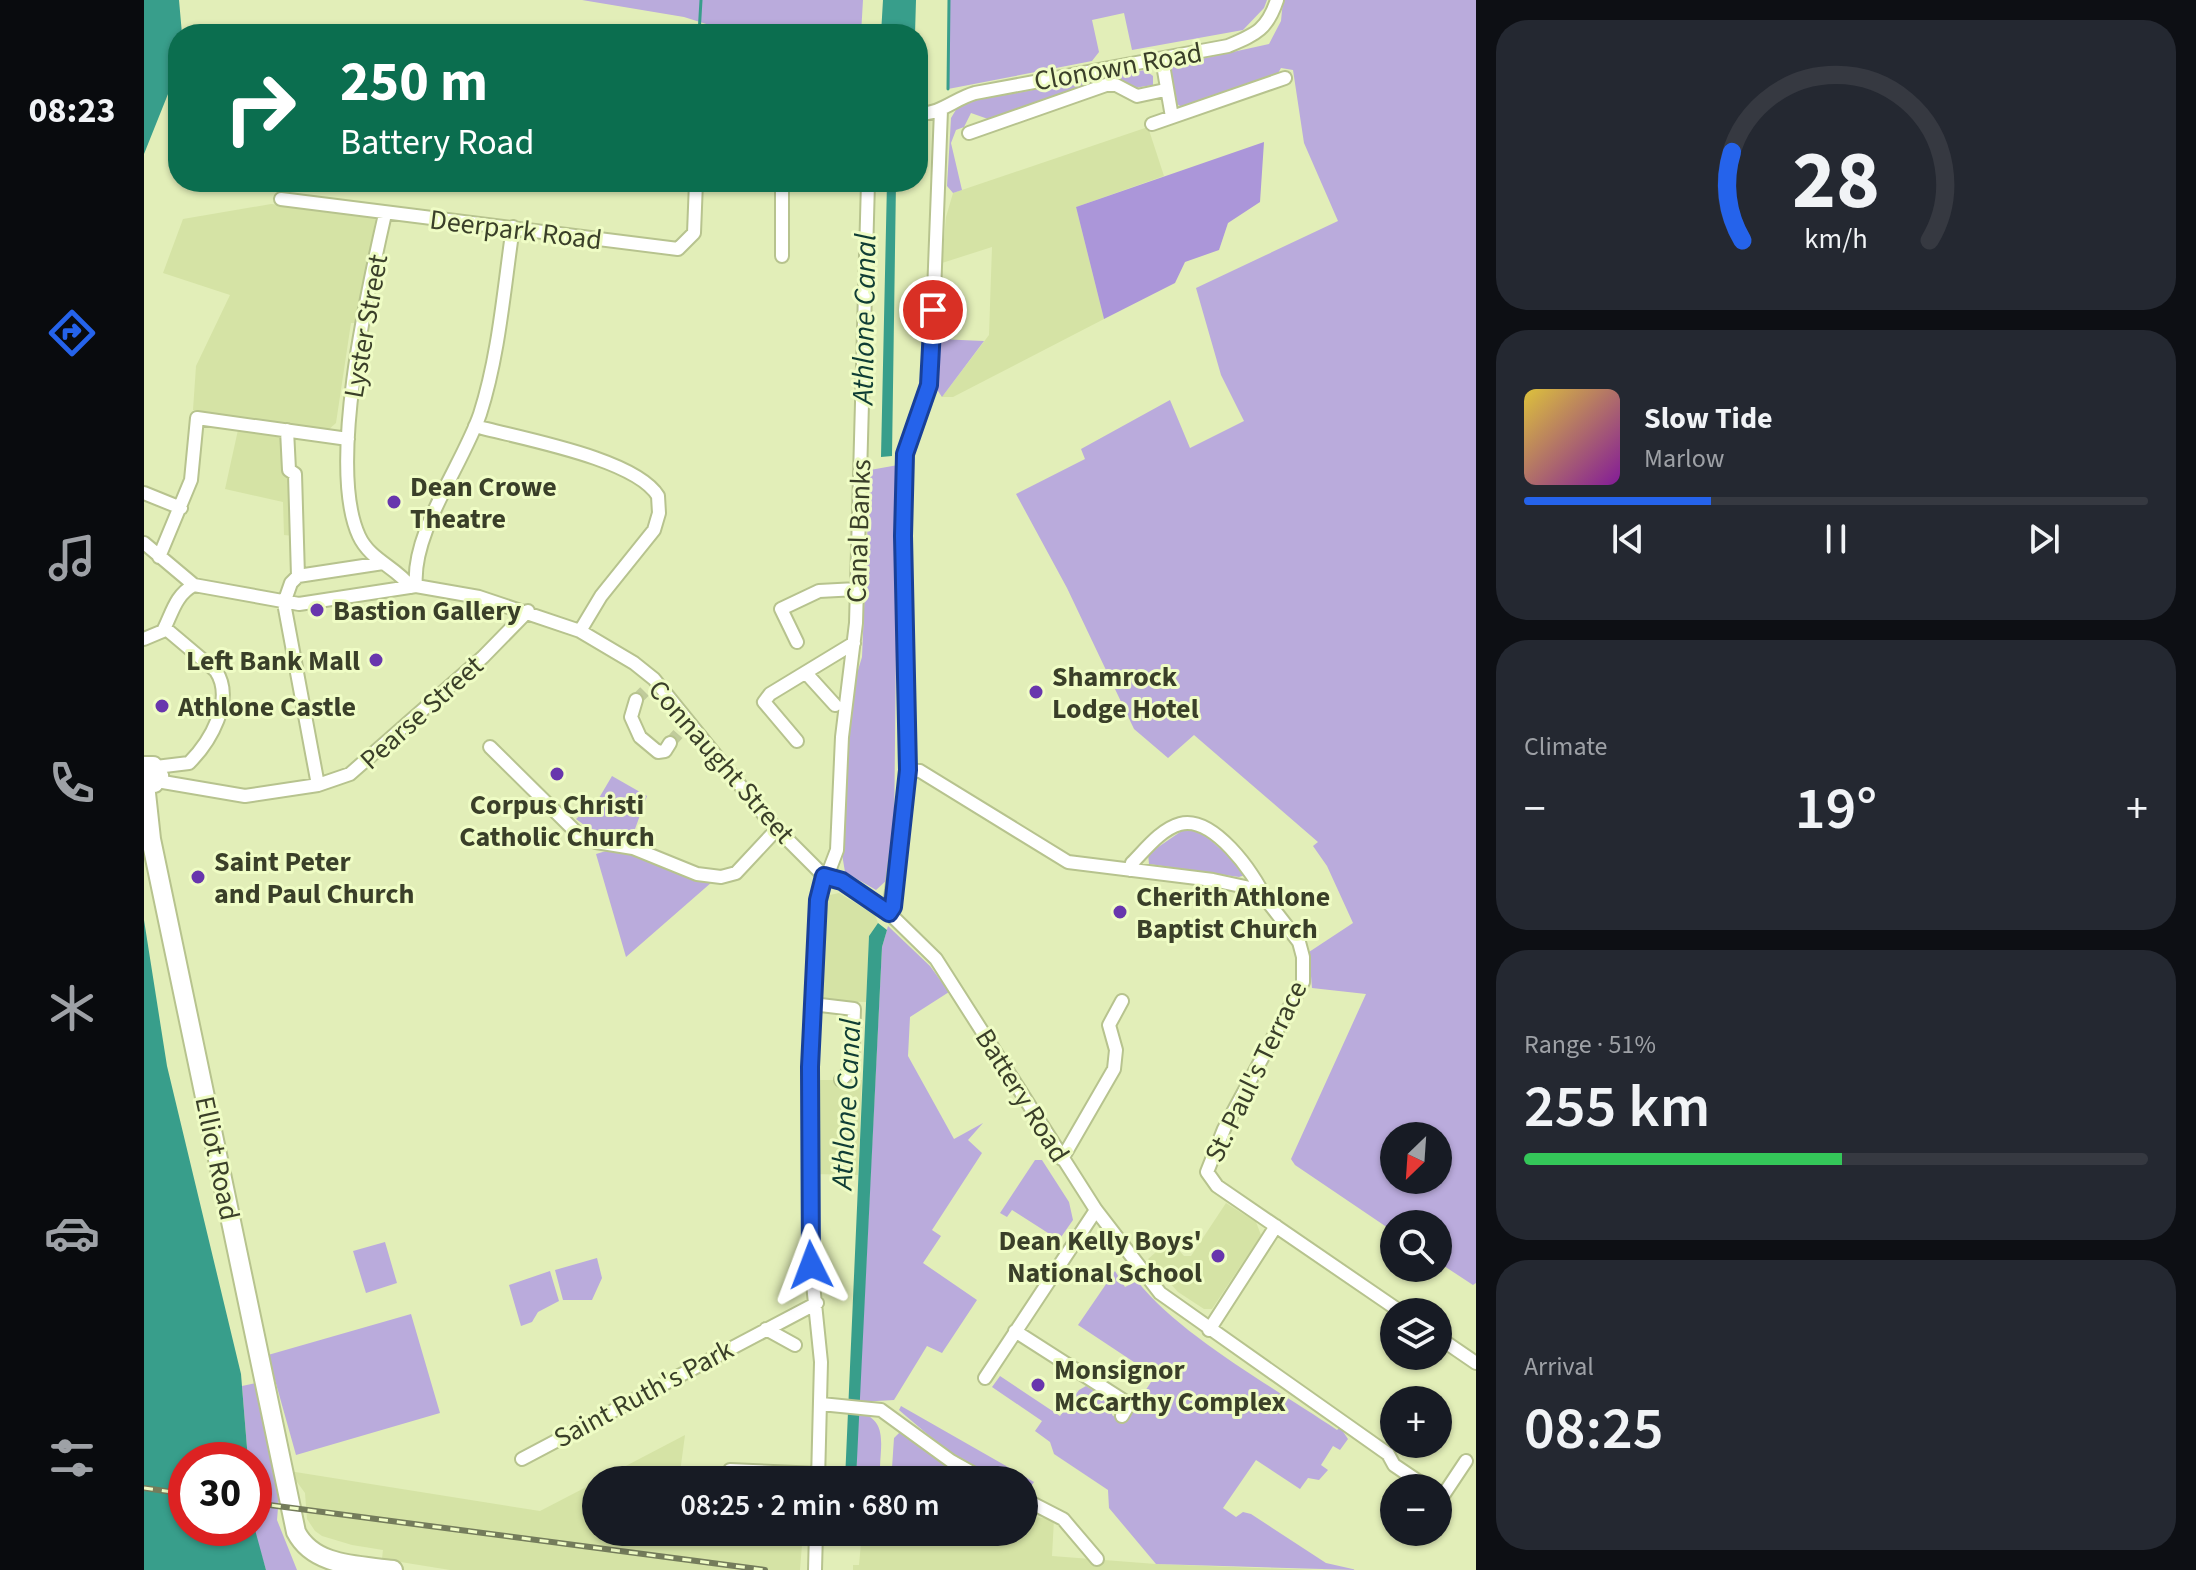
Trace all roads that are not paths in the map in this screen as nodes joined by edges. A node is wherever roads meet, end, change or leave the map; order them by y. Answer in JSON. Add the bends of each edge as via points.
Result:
{"nodes":[{"id":1,"x":1277,"y":0,"type":"edge"},
{"id":2,"x":1162,"y":59,"type":"junction"},
{"id":3,"x":1285,"y":78,"type":"dead end"},
{"id":4,"x":1165,"y":90,"type":"junction"},
{"id":5,"x":941,"y":110,"type":"junction"},
{"id":6,"x":928,"y":112,"type":"edge"},
{"id":7,"x":1172,"y":117,"type":"junction"},
{"id":8,"x":1152,"y":124,"type":"dead end"},
{"id":9,"x":969,"y":133,"type":"dead end"},
{"id":10,"x":696,"y":192,"type":"edge"},
{"id":11,"x":782,"y":192,"type":"edge"},
{"id":12,"x":868,"y":192,"type":"edge"},
{"id":13,"x":281,"y":199,"type":"dead end"},
{"id":14,"x":385,"y":214,"type":"junction"},
{"id":15,"x":513,"y":227,"type":"junction"},
{"id":16,"x":782,"y":256,"type":"dead end"},
{"id":17,"x":475,"y":426,"type":"junction"},
{"id":18,"x":287,"y":430,"type":"junction"},
{"id":19,"x":348,"y":439,"type":"junction"},
{"id":20,"x":144,"y":493,"type":"edge"},
{"id":21,"x":181,"y":508,"type":"junction"},
{"id":22,"x":144,"y":543,"type":"edge"},
{"id":23,"x":159,"y":557,"type":"junction"},
{"id":24,"x":383,"y":563,"type":"junction"},
{"id":25,"x":298,"y":576,"type":"junction"},
{"id":26,"x":194,"y":585,"type":"junction"},
{"id":27,"x":414,"y":586,"type":"junction"},
{"id":28,"x":857,"y":589,"type":"junction"},
{"id":29,"x":284,"y":603,"type":"junction"},
{"id":30,"x":528,"y":611,"type":"junction"},
{"id":31,"x":165,"y":628,"type":"junction"},
{"id":32,"x":580,"y":631,"type":"junction"},
{"id":33,"x":144,"y":639,"type":"edge"},
{"id":34,"x":797,"y":642,"type":"dead end"},
{"id":35,"x":854,"y":643,"type":"junction"},
{"id":36,"x":806,"y":673,"type":"junction"},
{"id":37,"x":636,"y":700,"type":"dead end"},
{"id":38,"x":835,"y":705,"type":"dead end"},
{"id":39,"x":797,"y":741,"type":"dead end"},
{"id":40,"x":670,"y":743,"type":"dead end"},
{"id":41,"x":490,"y":747,"type":"dead end"},
{"id":42,"x":908,"y":770,"type":"junction"},
{"id":43,"x":149,"y":776,"type":"edge"},
{"id":44,"x":318,"y":785,"type":"junction"},
{"id":45,"x":777,"y":829,"type":"junction"},
{"id":46,"x":1130,"y":870,"type":"junction"},
{"id":47,"x":824,"y":876,"type":"junction"},
{"id":48,"x":1265,"y":898,"type":"junction"},
{"id":49,"x":888,"y":912,"type":"junction"},
{"id":50,"x":1122,"y":1001,"type":"dead end"},
{"id":51,"x":812,"y":1004,"type":"junction"},
{"id":52,"x":841,"y":1080,"type":"dead end"},
{"id":53,"x":1062,"y":1159,"type":"junction"},
{"id":54,"x":1096,"y":1210,"type":"junction"},
{"id":55,"x":1276,"y":1226,"type":"junction"},
{"id":56,"x":1381,"y":1298,"type":"edge"},
{"id":57,"x":817,"y":1303,"type":"junction"},
{"id":58,"x":766,"y":1329,"type":"junction"},
{"id":59,"x":1209,"y":1330,"type":"junction"},
{"id":60,"x":1015,"y":1331,"type":"junction"},
{"id":61,"x":795,"y":1345,"type":"dead end"},
{"id":62,"x":1452,"y":1347,"type":"edge"},
{"id":63,"x":1476,"y":1363,"type":"edge"},
{"id":64,"x":985,"y":1378,"type":"dead end"},
{"id":65,"x":821,"y":1404,"type":"junction"},
{"id":66,"x":1122,"y":1416,"type":"dead end"},
{"id":67,"x":522,"y":1459,"type":"dead end"},
{"id":68,"x":1466,"y":1461,"type":"dead end"},
{"id":69,"x":818,"y":1466,"type":"edge"},
{"id":70,"x":960,"y":1466,"type":"edge"},
{"id":71,"x":1407,"y":1474,"type":"edge"},
{"id":72,"x":1452,"y":1482,"type":"edge"},
{"id":73,"x":1038,"y":1506,"type":"edge"},
{"id":74,"x":816,"y":1546,"type":"edge"},
{"id":75,"x":1097,"y":1559,"type":"dead end"},
{"id":76,"x":393,"y":1570,"type":"edge"},
{"id":77,"x":815,"y":1570,"type":"edge"}],
"edges":[{"from":1,"to":2,"type":"street","name":"Clonown Road","via":[[1270,21],[1253,35],[1228,46]]},
{"from":2,"to":4,"type":"street"},
{"from":2,"to":5,"type":"street","name":"Clonown Road","via":[[975,93]]},
{"from":3,"to":7,"type":"street"},
{"from":4,"to":7,"type":"street"},
{"from":4,"to":9,"type":"street","via":[[1137,96],[1116,85],[1097,87]]},
{"from":5,"to":6,"type":"street"},
{"from":5,"to":42,"type":"street","via":[[931,371],[905,454]]},
{"from":7,"to":8,"type":"street"},
{"from":10,"to":15,"type":"street","name":"Deerpark Road","via":[[694,233],[678,249]]},
{"from":11,"to":16,"type":"street"},
{"from":12,"to":28,"type":"street","name":"Canal Banks"},
{"from":13,"to":14,"type":"street","name":"Deerpark Road"},
{"from":14,"to":15,"type":"street","name":"Deerpark Road"},
{"from":14,"to":19,"type":"street","name":"Lyster Street","via":[[361,331]]},
{"from":15,"to":17,"type":"street"},
{"from":17,"to":27,"type":"street","via":[[422,547]]},
{"from":17,"to":32,"type":"street","via":[[587,455],[655,491],[659,513],[654,530]]},
{"from":18,"to":19,"type":"street"},
{"from":18,"to":21,"type":"street","via":[[197,418],[191,480]]},
{"from":18,"to":25,"type":"street","via":[[286,457],[295,474]]},
{"from":19,"to":24,"type":"street","name":"Lyster Street","via":[[355,525],[365,546]]},
{"from":20,"to":21,"type":"street"},
{"from":21,"to":23,"type":"street"},
{"from":22,"to":23,"type":"street"},
{"from":23,"to":26,"type":"street"},
{"from":24,"to":25,"type":"street"},
{"from":24,"to":27,"type":"street","name":"Lyster Street"},
{"from":25,"to":29,"type":"street"},
{"from":26,"to":29,"type":"street"},
{"from":26,"to":31,"type":"street","via":[[170,612]]},
{"from":27,"to":29,"type":"street"},
{"from":27,"to":30,"type":"street","name":"Connaught Street"},
{"from":28,"to":34,"type":"street","via":[[819,591],[781,609]]},
{"from":28,"to":35,"type":"street","name":"Canal Banks"},
{"from":29,"to":44,"type":"street"},
{"from":30,"to":32,"type":"street","name":"Connaught Street"},
{"from":30,"to":44,"type":"street","name":"Pearse Street","via":[[360,768]]},
{"from":31,"to":33,"type":"street"},
{"from":31,"to":43,"type":"street","via":[[216,671],[222,711],[189,763]]},
{"from":32,"to":45,"type":"street","name":"Connaught Street","via":[[634,663]]},
{"from":35,"to":36,"type":"street"},
{"from":35,"to":47,"type":"street","name":"Canal Banks","via":[[837,850]]},
{"from":36,"to":38,"type":"street"},
{"from":36,"to":39,"type":"street","via":[[764,702]]},
{"from":37,"to":40,"type":"street","via":[[631,717],[640,737],[658,752]]},
{"from":41,"to":45,"type":"street","via":[[577,833],[697,874],[736,873]]},
{"from":42,"to":46,"type":"street","via":[[920,771],[1068,862]]},
{"from":42,"to":49,"type":"street","via":[[893,907]]},
{"from":43,"to":44,"type":"street","name":"Pearse Street","via":[[240,796]]},
{"from":43,"to":76,"type":"main road","name":"Elliot Road","via":[[151,839],[296,1532],[319,1556]]},
{"from":45,"to":47,"type":"street","name":"Connaught Street"},
{"from":46,"to":48,"type":"street","via":[[1240,885]]},
{"from":46,"to":48,"type":"street","via":[[1165,832],[1182,823],[1202,826],[1244,860]]},
{"from":47,"to":49,"type":"street","name":"Battery Road","via":[[842,881]]},
{"from":47,"to":51,"type":"street","name":"Canal Banks"},
{"from":48,"to":55,"type":"street","name":"St. Paul's Terrace","via":[[1299,942],[1303,982],[1207,1169],[1217,1186]]},
{"from":49,"to":53,"type":"street","name":"Battery Road","via":[[948,976]]},
{"from":50,"to":53,"type":"street","via":[[1109,1025],[1116,1050],[1114,1069]]},
{"from":51,"to":52,"type":"street","via":[[854,1009],[852,1069]]},
{"from":51,"to":57,"type":"street","name":"Canal Banks","via":[[809,1245]]},
{"from":53,"to":54,"type":"street","name":"Battery Road"},
{"from":54,"to":59,"type":"street","name":"Battery Road","via":[[1160,1293]]},
{"from":54,"to":60,"type":"street"},
{"from":55,"to":56,"type":"street"},
{"from":55,"to":59,"type":"street"},
{"from":57,"to":58,"type":"street","name":"Saint Ruth's Park"},
{"from":57,"to":65,"type":"street","name":"Canal Banks"},
{"from":58,"to":61,"type":"street","name":"Saint Ruth's Park"},
{"from":58,"to":67,"type":"street","name":"Saint Ruth's Park"},
{"from":59,"to":71,"type":"street","name":"Battery Road","via":[[1388,1454]]},
{"from":60,"to":64,"type":"street"},
{"from":60,"to":66,"type":"street","via":[[1129,1404]]},
{"from":62,"to":63,"type":"street"},
{"from":65,"to":69,"type":"street","name":"Canal Banks"},
{"from":65,"to":70,"type":"street","via":[[881,1410]]},
{"from":68,"to":72,"type":"street"},
{"from":73,"to":75,"type":"street","via":[[1063,1519]]},
{"from":74,"to":77,"type":"street"}]}
